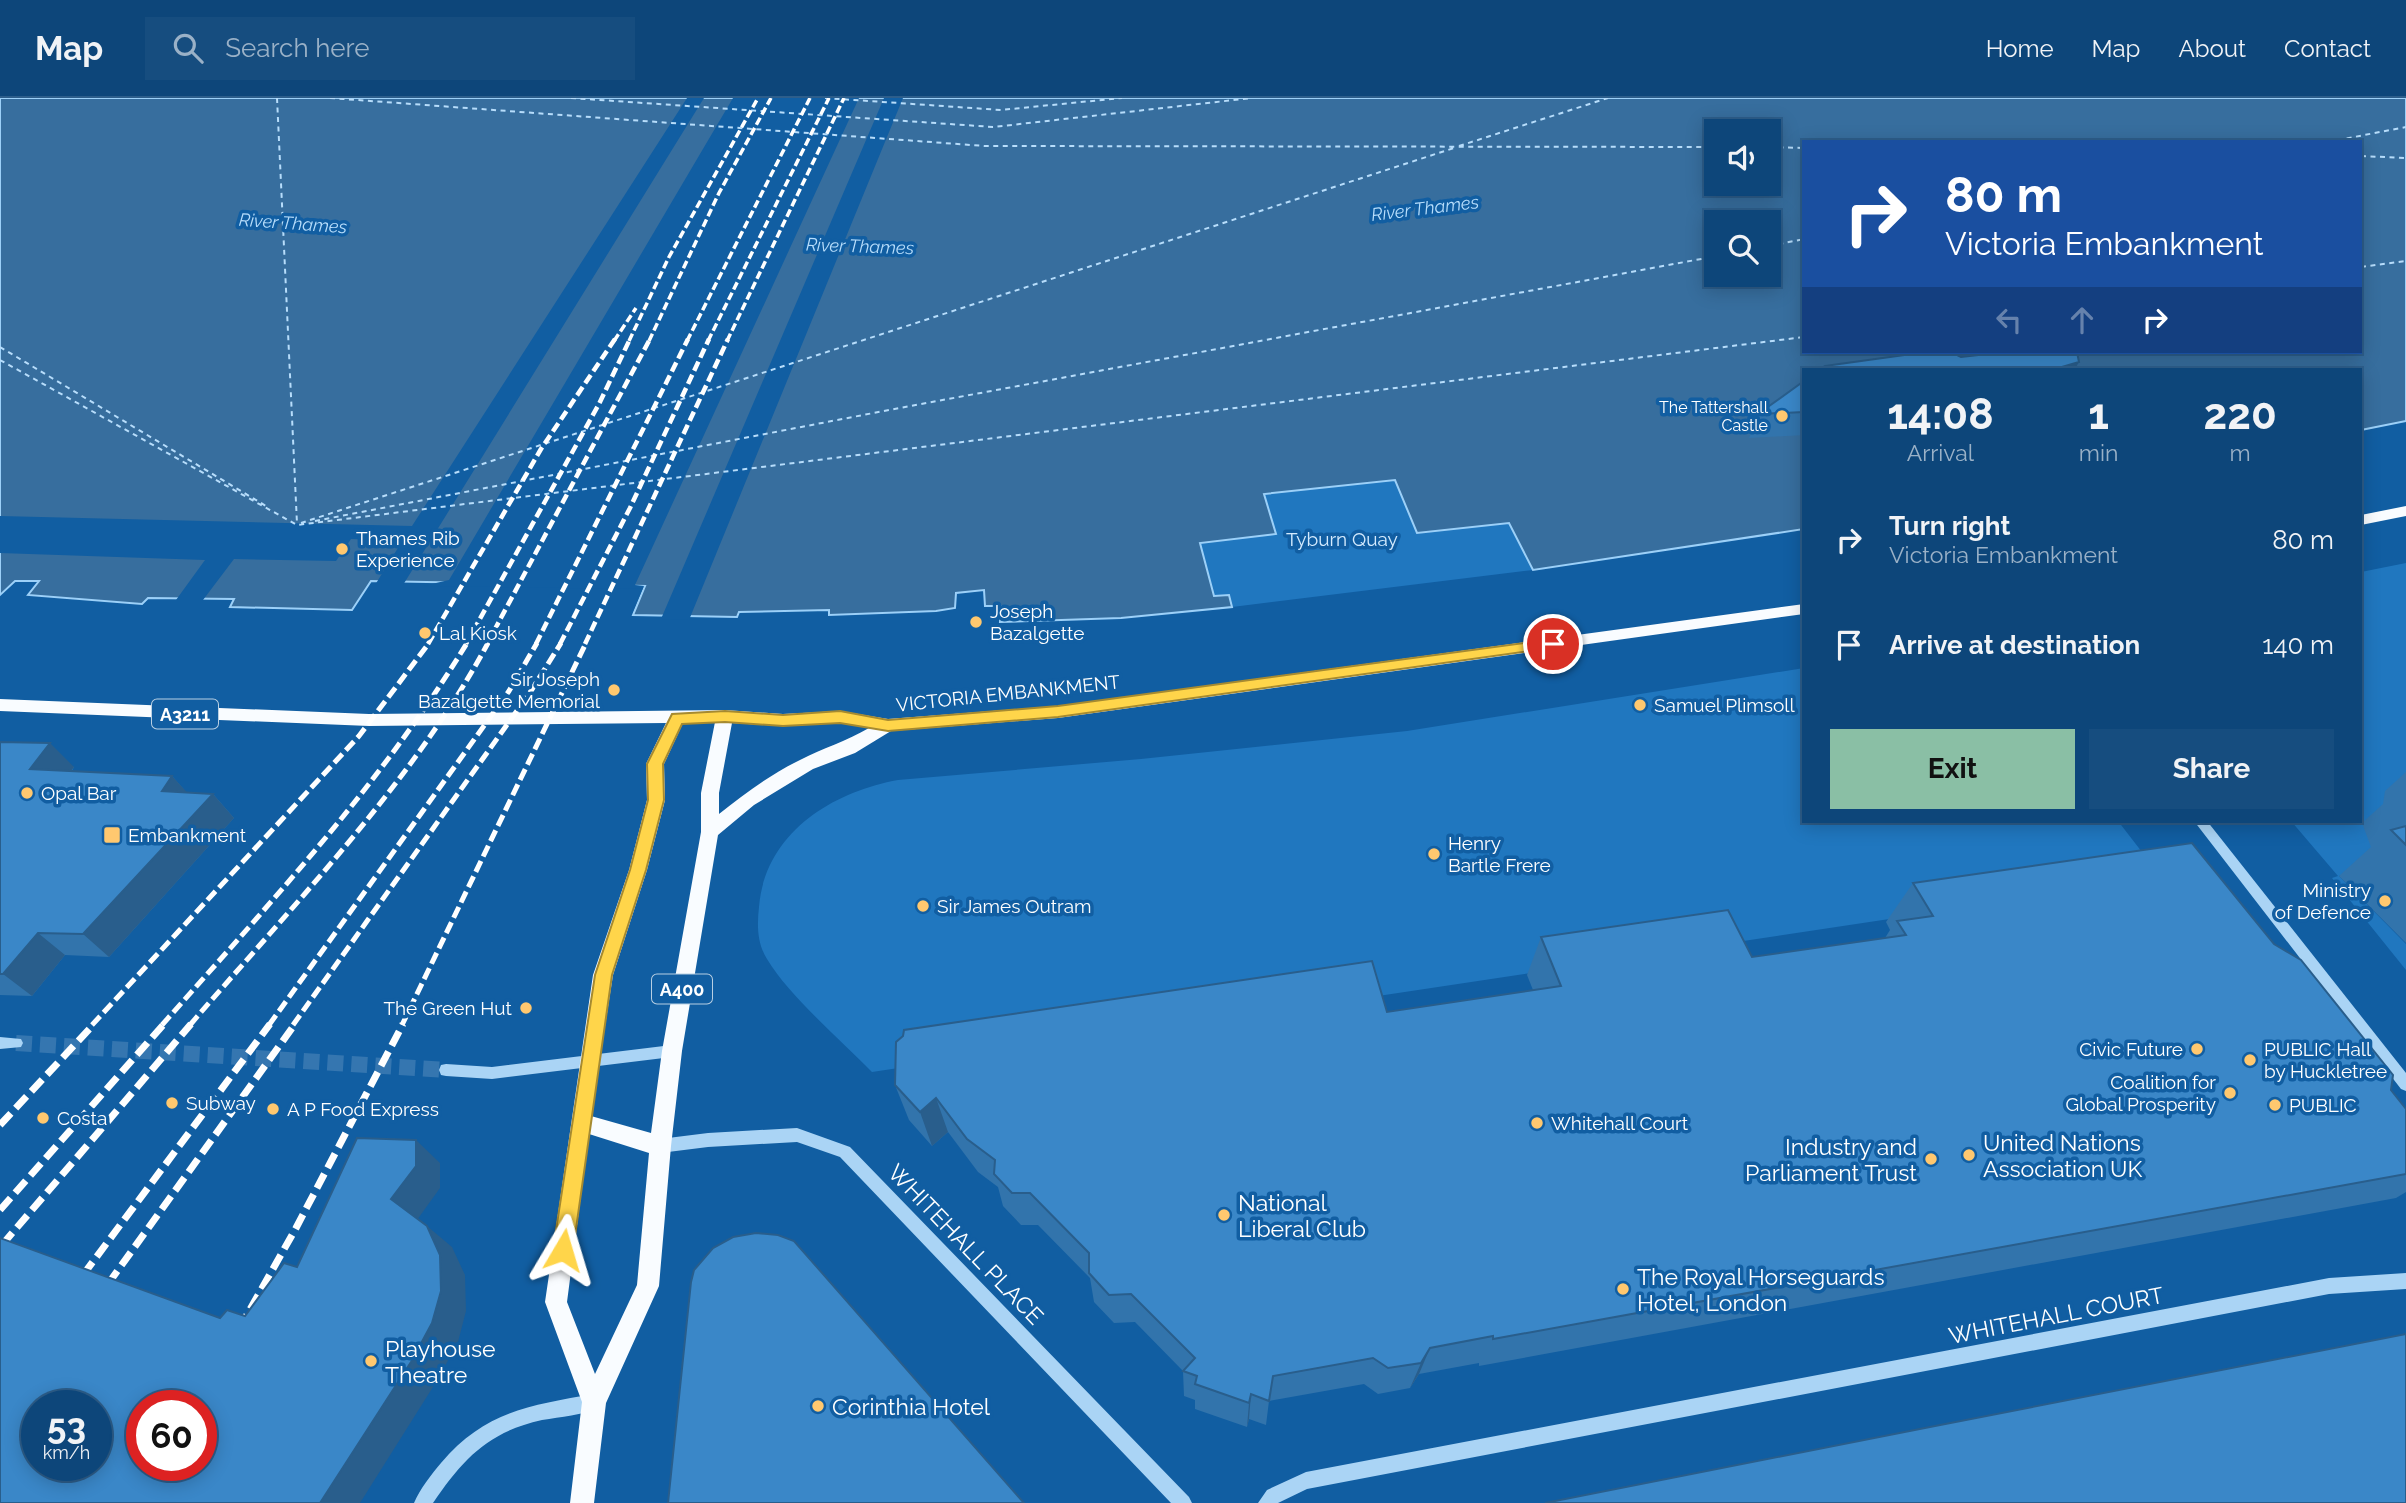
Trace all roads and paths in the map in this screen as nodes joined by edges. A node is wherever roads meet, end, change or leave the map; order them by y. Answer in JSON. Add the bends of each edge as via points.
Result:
{"nodes":[{"id":1,"x":2406,"y":511,"type":"edge"},
{"id":2,"x":2362,"y":520,"type":"edge"},
{"id":3,"x":1802,"y":609,"type":"edge"},
{"id":4,"x":0,"y":705,"type":"edge"},
{"id":5,"x":725,"y":716,"type":"junction"},
{"id":6,"x":677,"y":718,"type":"junction"},
{"id":7,"x":888,"y":725,"type":"junction"},
{"id":8,"x":2202,"y":823,"type":"edge"},
{"id":9,"x":710,"y":832,"type":"junction"},
{"id":10,"x":0,"y":1043,"type":"edge"},
{"id":11,"x":16,"y":1043,"type":"tunnel mouth"},
{"id":12,"x":672,"y":1051,"type":"junction"},
{"id":13,"x":590,"y":1059,"type":"junction"},
{"id":14,"x":446,"y":1070,"type":"tunnel mouth"},
{"id":15,"x":2406,"y":1084,"type":"edge"},
{"id":16,"x":580,"y":1122,"type":"junction"},
{"id":17,"x":660,"y":1146,"type":"junction"},
{"id":18,"x":2406,"y":1281,"type":"edge"},
{"id":19,"x":594,"y":1402,"type":"junction"},
{"id":20,"x":423,"y":1503,"type":"edge"},
{"id":21,"x":582,"y":1503,"type":"edge"},
{"id":22,"x":1183,"y":1503,"type":"edge"},
{"id":23,"x":1267,"y":1503,"type":"edge"}],
"edges":[{"from":1,"to":2,"type":"main road"},
{"from":3,"to":7,"type":"main road","name":"VICTORIA EMBANKMENT","number":"A3211","via":[[1058,712]]},
{"from":4,"to":6,"type":"main road","name":"VICTORIA EMBANKMENT","number":"A3211","via":[[310,719]]},
{"from":5,"to":6,"type":"main road","name":"VICTORIA EMBANKMENT","number":"A3211"},
{"from":5,"to":7,"type":"main road","name":"VICTORIA EMBANKMENT","number":"A3211","via":[[840,717]]},
{"from":5,"to":9,"type":"main road","number":"A400","via":[[710,793]]},
{"from":6,"to":13,"type":"main road","number":"A400","via":[[655,764],[656,800],[603,975]]},
{"from":7,"to":9,"type":"main road","via":[[777,782]]},
{"from":8,"to":15,"type":"street"},
{"from":9,"to":12,"type":"main road","number":"A400"},
{"from":10,"to":11,"type":"street"},
{"from":12,"to":13,"type":"street"},
{"from":12,"to":17,"type":"main road","number":"A400"},
{"from":13,"to":14,"type":"street","via":[[492,1073]]},
{"from":13,"to":16,"type":"main road","number":"A400"},
{"from":16,"to":17,"type":"main road"},
{"from":16,"to":19,"type":"main road","number":"A400","via":[[556,1302]]},
{"from":17,"to":19,"type":"main road","number":"A400","via":[[648,1286]]},
{"from":17,"to":22,"type":"street","name":"WHITEHALL PLACE","via":[[796,1135],[845,1152]]},
{"from":18,"to":23,"type":"street","name":"WHITEHALL COURT","via":[[2329,1286],[1306,1481]]},
{"from":19,"to":20,"type":"street","via":[[489,1427],[462,1448]]},
{"from":19,"to":21,"type":"main road","number":"A400"}]}
